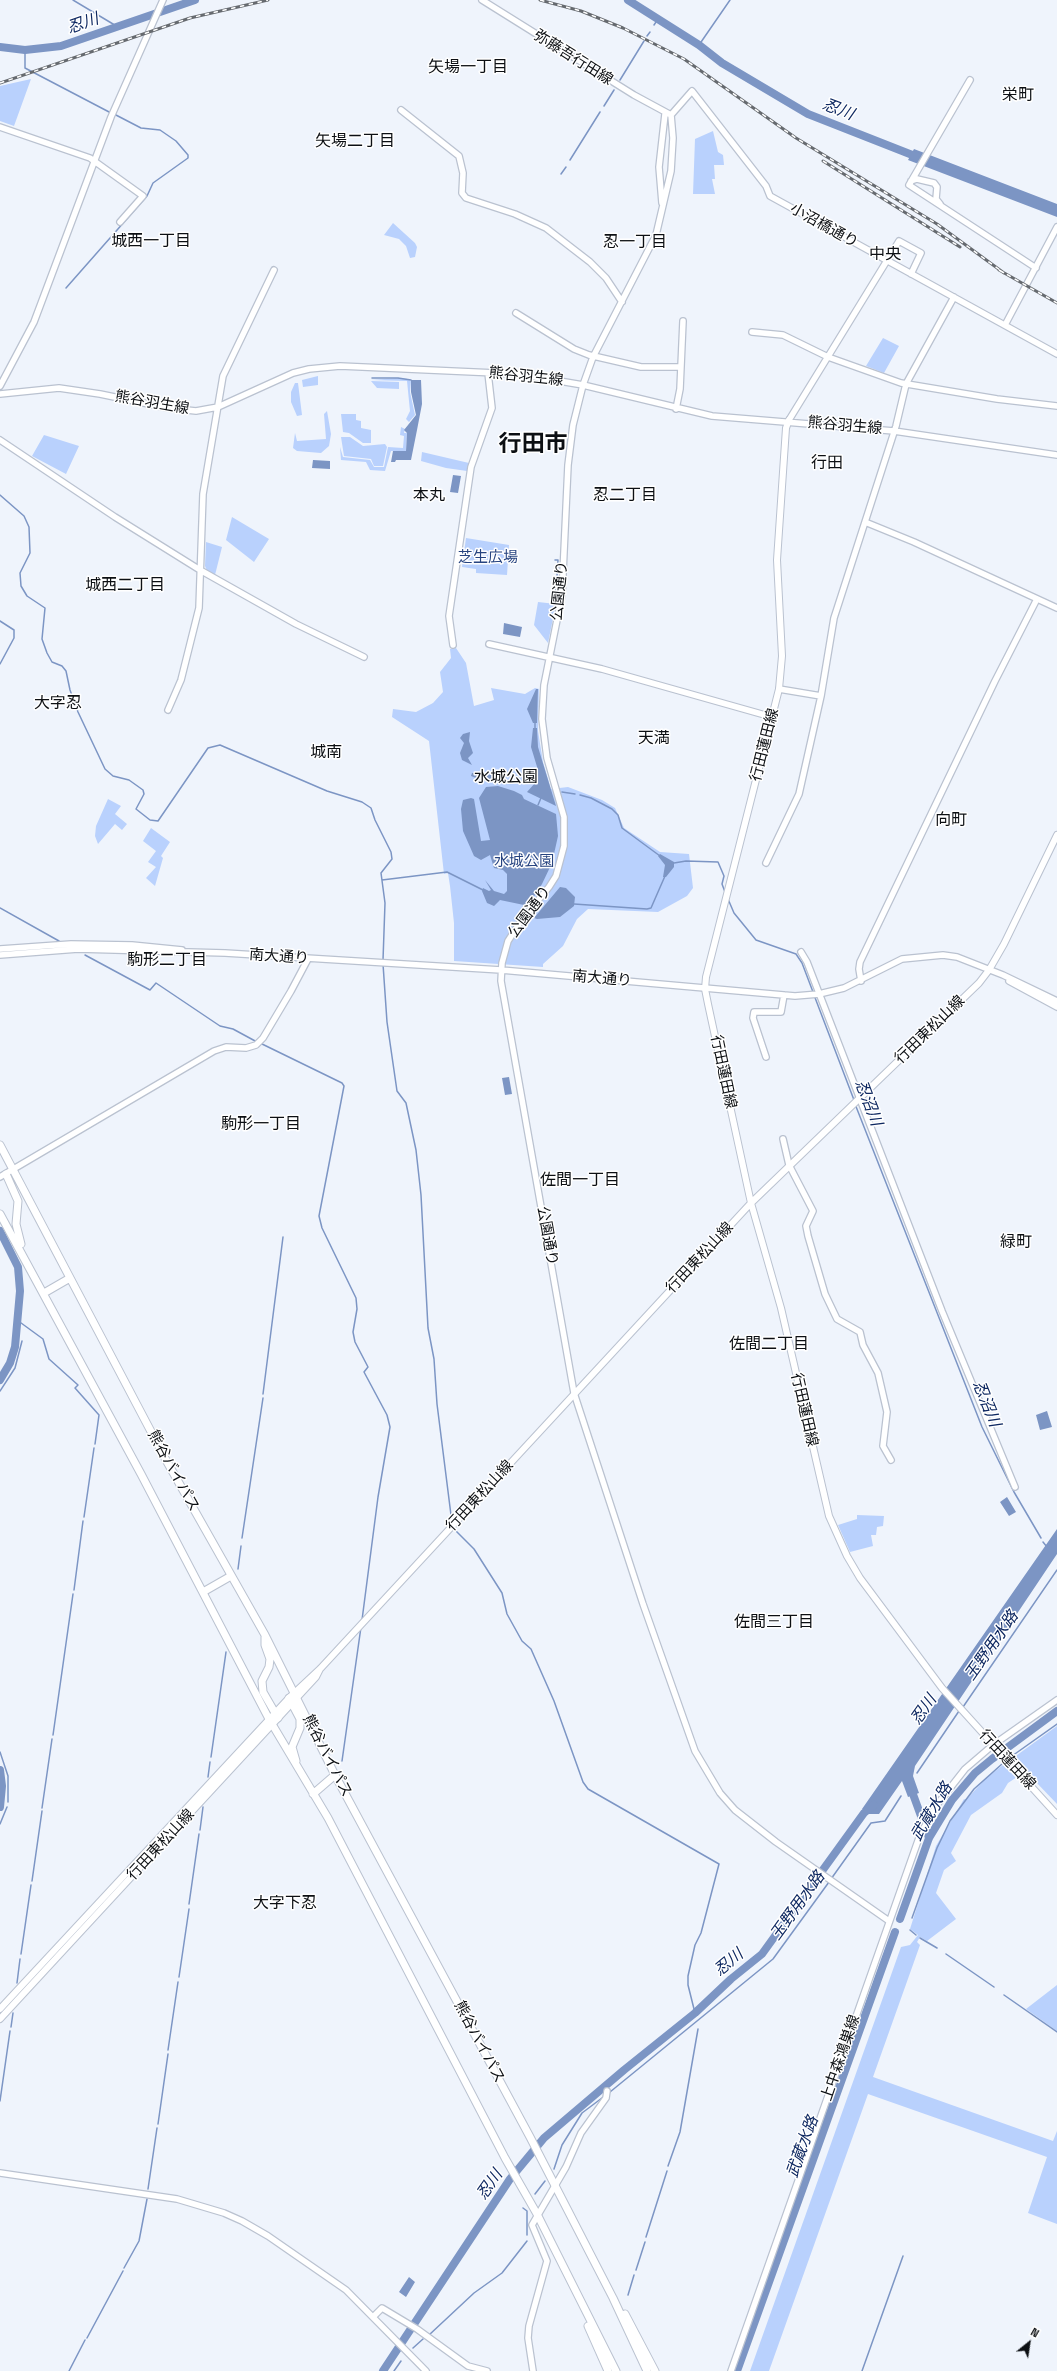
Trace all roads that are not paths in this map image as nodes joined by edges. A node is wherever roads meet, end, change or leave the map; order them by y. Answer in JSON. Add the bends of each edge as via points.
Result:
{"nodes":[{"id":1,"x":163,"y":0,"type":"edge"},
{"id":2,"x":482,"y":0,"type":"edge"},
{"id":3,"x":970,"y":80,"type":"dead end"},
{"id":4,"x":401,"y":110,"type":"dead end"},
{"id":5,"x":668,"y":114,"type":"junction"},
{"id":6,"x":0,"y":127,"type":"edge"},
{"id":7,"x":94,"y":161,"type":"junction"},
{"id":8,"x":918,"y":170,"type":"junction"},
{"id":9,"x":911,"y":181,"type":"junction"},
{"id":10,"x":925,"y":181,"type":"junction"},
{"id":11,"x":926,"y":196,"type":"junction"},
{"id":12,"x":940,"y":204,"type":"junction"},
{"id":13,"x":662,"y":208,"type":"junction"},
{"id":14,"x":120,"y":222,"type":"dead end"},
{"id":15,"x":1057,"y":227,"type":"edge"},
{"id":16,"x":886,"y":259,"type":"junction"},
{"id":17,"x":1036,"y":268,"type":"junction"},
{"id":18,"x":274,"y":270,"type":"dead end"},
{"id":19,"x":911,"y":274,"type":"junction"},
{"id":20,"x":954,"y":297,"type":"junction"},
{"id":21,"x":622,"y":302,"type":"junction"},
{"id":22,"x":516,"y":313,"type":"dead end"},
{"id":23,"x":683,"y":321,"type":"dead end"},
{"id":24,"x":1005,"y":325,"type":"junction"},
{"id":25,"x":752,"y":332,"type":"dead end"},
{"id":26,"x":1057,"y":354,"type":"edge"},
{"id":27,"x":593,"y":356,"type":"junction"},
{"id":28,"x":828,"y":357,"type":"junction"},
{"id":29,"x":681,"y":367,"type":"junction"},
{"id":30,"x":488,"y":373,"type":"junction"},
{"id":31,"x":906,"y":384,"type":"junction"},
{"id":32,"x":583,"y":385,"type":"junction"},
{"id":33,"x":0,"y":386,"type":"edge"},
{"id":34,"x":0,"y":394,"type":"edge"},
{"id":35,"x":1057,"y":406,"type":"edge"},
{"id":36,"x":218,"y":407,"type":"junction"},
{"id":37,"x":676,"y":409,"type":"junction"},
{"id":38,"x":789,"y":420,"type":"junction"},
{"id":39,"x":894,"y":430,"type":"junction"},
{"id":40,"x":0,"y":440,"type":"edge"},
{"id":41,"x":1057,"y":455,"type":"edge"},
{"id":42,"x":864,"y":522,"type":"junction"},
{"id":43,"x":200,"y":570,"type":"junction"},
{"id":44,"x":1037,"y":599,"type":"junction"},
{"id":45,"x":1057,"y":608,"type":"edge"},
{"id":46,"x":489,"y":644,"type":"dead end"},
{"id":47,"x":453,"y":645,"type":"dead end"},
{"id":48,"x":364,"y":657,"type":"dead end"},
{"id":49,"x":550,"y":657,"type":"junction"},
{"id":50,"x":779,"y":689,"type":"junction"},
{"id":51,"x":821,"y":696,"type":"junction"},
{"id":52,"x":168,"y":710,"type":"dead end"},
{"id":53,"x":772,"y":717,"type":"junction"},
{"id":54,"x":1057,"y":835,"type":"edge"},
{"id":55,"x":766,"y":863,"type":"dead end"},
{"id":56,"x":0,"y":949,"type":"edge"},
{"id":57,"x":194,"y":952,"type":"junction"},
{"id":58,"x":801,"y":952,"type":"dead end"},
{"id":59,"x":0,"y":955,"type":"edge"},
{"id":60,"x":308,"y":959,"type":"junction"},
{"id":61,"x":500,"y":970,"type":"junction"},
{"id":62,"x":989,"y":970,"type":"junction"},
{"id":63,"x":998,"y":974,"type":"junction"},
{"id":64,"x":861,"y":981,"type":"junction"},
{"id":65,"x":705,"y":989,"type":"junction"},
{"id":66,"x":819,"y":994,"type":"junction"},
{"id":67,"x":784,"y":995,"type":"junction"},
{"id":68,"x":1057,"y":1001,"type":"edge"},
{"id":69,"x":1057,"y":1007,"type":"edge"},
{"id":70,"x":766,"y":1057,"type":"dead end"},
{"id":71,"x":860,"y":1099,"type":"junction"},
{"id":72,"x":783,"y":1139,"type":"dead end"},
{"id":73,"x":0,"y":1145,"type":"edge"},
{"id":74,"x":789,"y":1165,"type":"junction"},
{"id":75,"x":14,"y":1169,"type":"junction"},
{"id":76,"x":3,"y":1176,"type":"edge"},
{"id":77,"x":751,"y":1203,"type":"junction"},
{"id":78,"x":0,"y":1214,"type":"edge"},
{"id":79,"x":28,"y":1263,"type":"junction"},
{"id":80,"x":70,"y":1278,"type":"junction"},
{"id":81,"x":44,"y":1293,"type":"junction"},
{"id":82,"x":574,"y":1393,"type":"junction"},
{"id":83,"x":891,"y":1460,"type":"dead end"},
{"id":84,"x":1016,"y":1487,"type":"dead end"},
{"id":85,"x":231,"y":1576,"type":"junction"},
{"id":86,"x":202,"y":1592,"type":"junction"},
{"id":87,"x":265,"y":1635,"type":"junction"},
{"id":88,"x":296,"y":1695,"type":"junction"},
{"id":89,"x":1057,"y":1700,"type":"edge"},
{"id":90,"x":290,"y":1701,"type":"junction"},
{"id":91,"x":276,"y":1715,"type":"junction"},
{"id":92,"x":271,"y":1721,"type":"junction"},
{"id":93,"x":995,"y":1747,"type":"junction"},
{"id":94,"x":295,"y":1765,"type":"junction"},
{"id":95,"x":335,"y":1776,"type":"junction"},
{"id":96,"x":313,"y":1794,"type":"junction"},
{"id":97,"x":1057,"y":1815,"type":"edge"},
{"id":98,"x":889,"y":1920,"type":"junction"},
{"id":99,"x":0,"y":2010,"type":"edge"},
{"id":100,"x":0,"y":2019,"type":"edge"},
{"id":101,"x":607,"y":2091,"type":"dead end"},
{"id":102,"x":0,"y":2173,"type":"edge"},
{"id":103,"x":555,"y":2186,"type":"junction"},
{"id":104,"x":537,"y":2214,"type":"junction"},
{"id":105,"x":613,"y":2298,"type":"junction"},
{"id":106,"x":586,"y":2314,"type":"junction"},
{"id":107,"x":374,"y":2316,"type":"junction"},
{"id":108,"x":426,"y":2371,"type":"edge"},
{"id":109,"x":486,"y":2371,"type":"edge"},
{"id":110,"x":533,"y":2371,"type":"edge"},
{"id":111,"x":608,"y":2371,"type":"edge"},
{"id":112,"x":616,"y":2371,"type":"edge"},
{"id":113,"x":647,"y":2371,"type":"edge"},
{"id":114,"x":655,"y":2371,"type":"edge"},
{"id":115,"x":731,"y":2371,"type":"edge"}],
"edges":[{"from":1,"to":7,"type":"street"},
{"from":2,"to":5,"type":"street","name":"弥藤吾行田線"},
{"from":3,"to":8,"type":"street"},
{"from":4,"to":21,"type":"street","via":[[459,156],[463,173],[462,193],[466,198],[515,214],[546,228],[590,262],[606,278]]},
{"from":5,"to":13,"type":"street","via":[[659,167]]},
{"from":5,"to":13,"type":"street","via":[[674,138],[672,171]]},
{"from":5,"to":16,"type":"street","name":"小沼橋通り","via":[[692,91],[766,186],[770,196]]},
{"from":6,"to":7,"type":"street"},
{"from":7,"to":14,"type":"street","via":[[143,196]]},
{"from":7,"to":33,"type":"street","via":[[34,322]]},
{"from":8,"to":9,"type":"street"},
{"from":8,"to":10,"type":"street","via":[[919,177]]},
{"from":9,"to":10,"type":"street"},
{"from":9,"to":11,"type":"street","via":[[910,186]]},
{"from":10,"to":11,"type":"street","via":[[934,189]]},
{"from":10,"to":12,"type":"street","via":[[936,185],[936,199]]},
{"from":11,"to":12,"type":"street"},
{"from":12,"to":17,"type":"street"},
{"from":13,"to":21,"type":"street","via":[[653,243]]},
{"from":15,"to":17,"type":"street"},
{"from":16,"to":19,"type":"street","name":"小沼橋通り"},
{"from":16,"to":19,"type":"street","via":[[899,241],[920,252],[921,255]]},
{"from":16,"to":28,"type":"street"},
{"from":17,"to":24,"type":"street"},
{"from":18,"to":36,"type":"street","via":[[226,369]]},
{"from":19,"to":20,"type":"street","name":"小沼橋通り"},
{"from":20,"to":24,"type":"street","name":"小沼橋通り"},
{"from":20,"to":31,"type":"street"},
{"from":21,"to":27,"type":"street"},
{"from":22,"to":27,"type":"street","via":[[574,349]]},
{"from":23,"to":29,"type":"street"},
{"from":24,"to":26,"type":"street","name":"小沼橋通り"},
{"from":25,"to":28,"type":"street","via":[[782,335]]},
{"from":27,"to":29,"type":"street","via":[[641,367]]},
{"from":27,"to":32,"type":"street"},
{"from":28,"to":31,"type":"street"},
{"from":28,"to":38,"type":"street"},
{"from":29,"to":37,"type":"street"},
{"from":30,"to":32,"type":"street","name":"熊谷羽生線","via":[[538,377]]},
{"from":30,"to":36,"type":"street","name":"熊谷羽生線","via":[[340,366],[309,369],[292,373]]},
{"from":30,"to":47,"type":"street","via":[[492,408],[471,467],[449,616]]},
{"from":31,"to":35,"type":"street"},
{"from":31,"to":39,"type":"street"},
{"from":32,"to":37,"type":"street","name":"熊谷羽生線"},
{"from":32,"to":49,"type":"street","name":"公園通り","via":[[570,444],[562,595]]},
{"from":34,"to":36,"type":"street","name":"熊谷羽生線","via":[[59,388],[183,411]]},
{"from":36,"to":43,"type":"street","via":[[203,494]]},
{"from":37,"to":38,"type":"street","name":"熊谷羽生線","via":[[727,418]]},
{"from":38,"to":39,"type":"street","name":"熊谷羽生線"},
{"from":38,"to":50,"type":"main road","name":"行田蓮田線","via":[[786,428],[777,560],[782,656]]},
{"from":39,"to":41,"type":"street","name":"熊谷羽生線"},
{"from":39,"to":42,"type":"street"},
{"from":40,"to":43,"type":"street"},
{"from":42,"to":44,"type":"street","via":[[914,542]]},
{"from":42,"to":51,"type":"street","via":[[834,618]]},
{"from":43,"to":48,"type":"street","via":[[296,624]]},
{"from":43,"to":52,"type":"street","via":[[197,621],[181,680]]},
{"from":44,"to":45,"type":"street"},
{"from":44,"to":64,"type":"street","via":[[860,962]]},
{"from":46,"to":49,"type":"street"},
{"from":49,"to":53,"type":"street"},
{"from":49,"to":61,"type":"street","name":"公園通り","via":[[544,685],[542,725],[549,765],[564,817],[564,846],[556,876],[511,934]]},
{"from":50,"to":51,"type":"street"},
{"from":50,"to":53,"type":"main road","name":"行田蓮田線"},
{"from":51,"to":55,"type":"street","via":[[799,794]]},
{"from":53,"to":65,"type":"main road","name":"行田蓮田線"},
{"from":54,"to":62,"type":"main road","name":"行田東松山線"},
{"from":56,"to":57,"type":"street","name":"南大通り","via":[[71,944],[168,947]]},
{"from":57,"to":59,"type":"street","name":"南大通り","via":[[78,949]]},
{"from":57,"to":60,"type":"street","name":"南大通り"},
{"from":58,"to":66,"type":"street"},
{"from":60,"to":61,"type":"street","name":"南大通り"},
{"from":60,"to":75,"type":"street","via":[[295,985],[258,1043],[246,1048],[214,1051]]},
{"from":61,"to":65,"type":"street","name":"南大通り"},
{"from":61,"to":82,"type":"street","name":"公園通り"},
{"from":62,"to":63,"type":"street","name":"南大通り"},
{"from":62,"to":64,"type":"street","name":"南大通り","via":[[957,957],[934,955],[902,959]]},
{"from":62,"to":71,"type":"main road","name":"行田東松山線","via":[[979,983]]},
{"from":63,"to":68,"type":"street","name":"南大通り"},
{"from":63,"to":69,"type":"street","name":"南大通り"},
{"from":64,"to":66,"type":"street","name":"南大通り"},
{"from":65,"to":67,"type":"street","name":"南大通り"},
{"from":65,"to":77,"type":"main road","name":"行田蓮田線"},
{"from":66,"to":67,"type":"street","name":"南大通り"},
{"from":66,"to":71,"type":"street"},
{"from":67,"to":70,"type":"street","via":[[781,1012],[754,1012],[753,1018]]},
{"from":71,"to":74,"type":"main road","name":"行田東松山線"},
{"from":71,"to":84,"type":"street","via":[[942,1310]]},
{"from":72,"to":74,"type":"street"},
{"from":73,"to":75,"type":"highway","name":"熊谷バイパス"},
{"from":74,"to":77,"type":"main road","name":"行田東松山線"},
{"from":74,"to":83,"type":"street","via":[[813,1210],[806,1226],[817,1274],[830,1306],[837,1319],[860,1332],[863,1345],[878,1373],[886,1412],[883,1446]]},
{"from":75,"to":76,"type":"street"},
{"from":75,"to":80,"type":"highway","name":"熊谷バイパス"},
{"from":76,"to":79,"type":"highway","via":[[18,1201],[17,1232]]},
{"from":77,"to":82,"type":"main road","name":"行田東松山線"},
{"from":77,"to":93,"type":"main road","name":"行田蓮田線","via":[[781,1308],[829,1516],[860,1578],[942,1688]]},
{"from":78,"to":79,"type":"highway","name":"熊谷バイパス"},
{"from":79,"to":81,"type":"highway","name":"熊谷バイパス"},
{"from":80,"to":81,"type":"highway"},
{"from":80,"to":85,"type":"highway","name":"熊谷バイパス","via":[[166,1460]]},
{"from":81,"to":86,"type":"highway","name":"熊谷バイパス"},
{"from":82,"to":88,"type":"main road","name":"行田東松山線"},
{"from":82,"to":98,"type":"street","name":"公園通り","via":[[680,1713],[705,1770],[735,1810]]},
{"from":85,"to":86,"type":"highway"},
{"from":85,"to":87,"type":"highway","name":"熊谷バイパス"},
{"from":86,"to":92,"type":"highway","name":"熊谷バイパス"},
{"from":87,"to":88,"type":"highway","name":"熊谷バイパス"},
{"from":87,"to":91,"type":"highway","via":[[265,1646],[270,1659],[262,1681],[263,1692]]},
{"from":88,"to":90,"type":"main road","name":"行田東松山線"},
{"from":88,"to":95,"type":"highway","name":"熊谷バイパス"},
{"from":89,"to":93,"type":"street"},
{"from":90,"to":91,"type":"main road","name":"行田東松山線"},
{"from":90,"to":94,"type":"highway","via":[[300,1719],[300,1728],[292,1747]]},
{"from":91,"to":92,"type":"main road","name":"行田東松山線"},
{"from":92,"to":94,"type":"highway","name":"熊谷バイパス"},
{"from":92,"to":99,"type":"main road","name":"行田東松山線"},
{"from":92,"to":100,"type":"main road","name":"行田東松山線"},
{"from":93,"to":97,"type":"main road","name":"行田蓮田線"},
{"from":93,"to":98,"type":"street","name":"上中森鴻巣線","via":[[955,1781],[928,1819]]},
{"from":94,"to":96,"type":"highway","name":"熊谷バイパス"},
{"from":95,"to":96,"type":"highway"},
{"from":95,"to":103,"type":"highway","name":"熊谷バイパス"},
{"from":96,"to":104,"type":"highway","name":"熊谷バイパス","via":[[366,1889],[505,2158]]},
{"from":98,"to":115,"type":"street","name":"上中森鴻巣線"},
{"from":101,"to":103,"type":"street","via":[[606,2098],[581,2133]]},
{"from":102,"to":107,"type":"street","via":[[177,2199],[224,2213],[266,2234],[332,2279]]},
{"from":103,"to":104,"type":"street"},
{"from":103,"to":105,"type":"highway","name":"熊谷バイパス"},
{"from":104,"to":106,"type":"highway","name":"熊谷バイパス"},
{"from":104,"to":110,"type":"street","via":[[532,2225],[533,2230],[547,2261],[529,2326],[528,2338]]},
{"from":105,"to":113,"type":"highway","name":"熊谷バイパス"},
{"from":105,"to":114,"type":"highway","via":[[624,2311]]},
{"from":106,"to":111,"type":"highway","via":[[588,2326]]},
{"from":106,"to":112,"type":"highway","name":"熊谷バイパス"},
{"from":107,"to":108,"type":"street"},
{"from":107,"to":109,"type":"street","via":[[382,2308],[417,2329],[468,2366]]}]}
